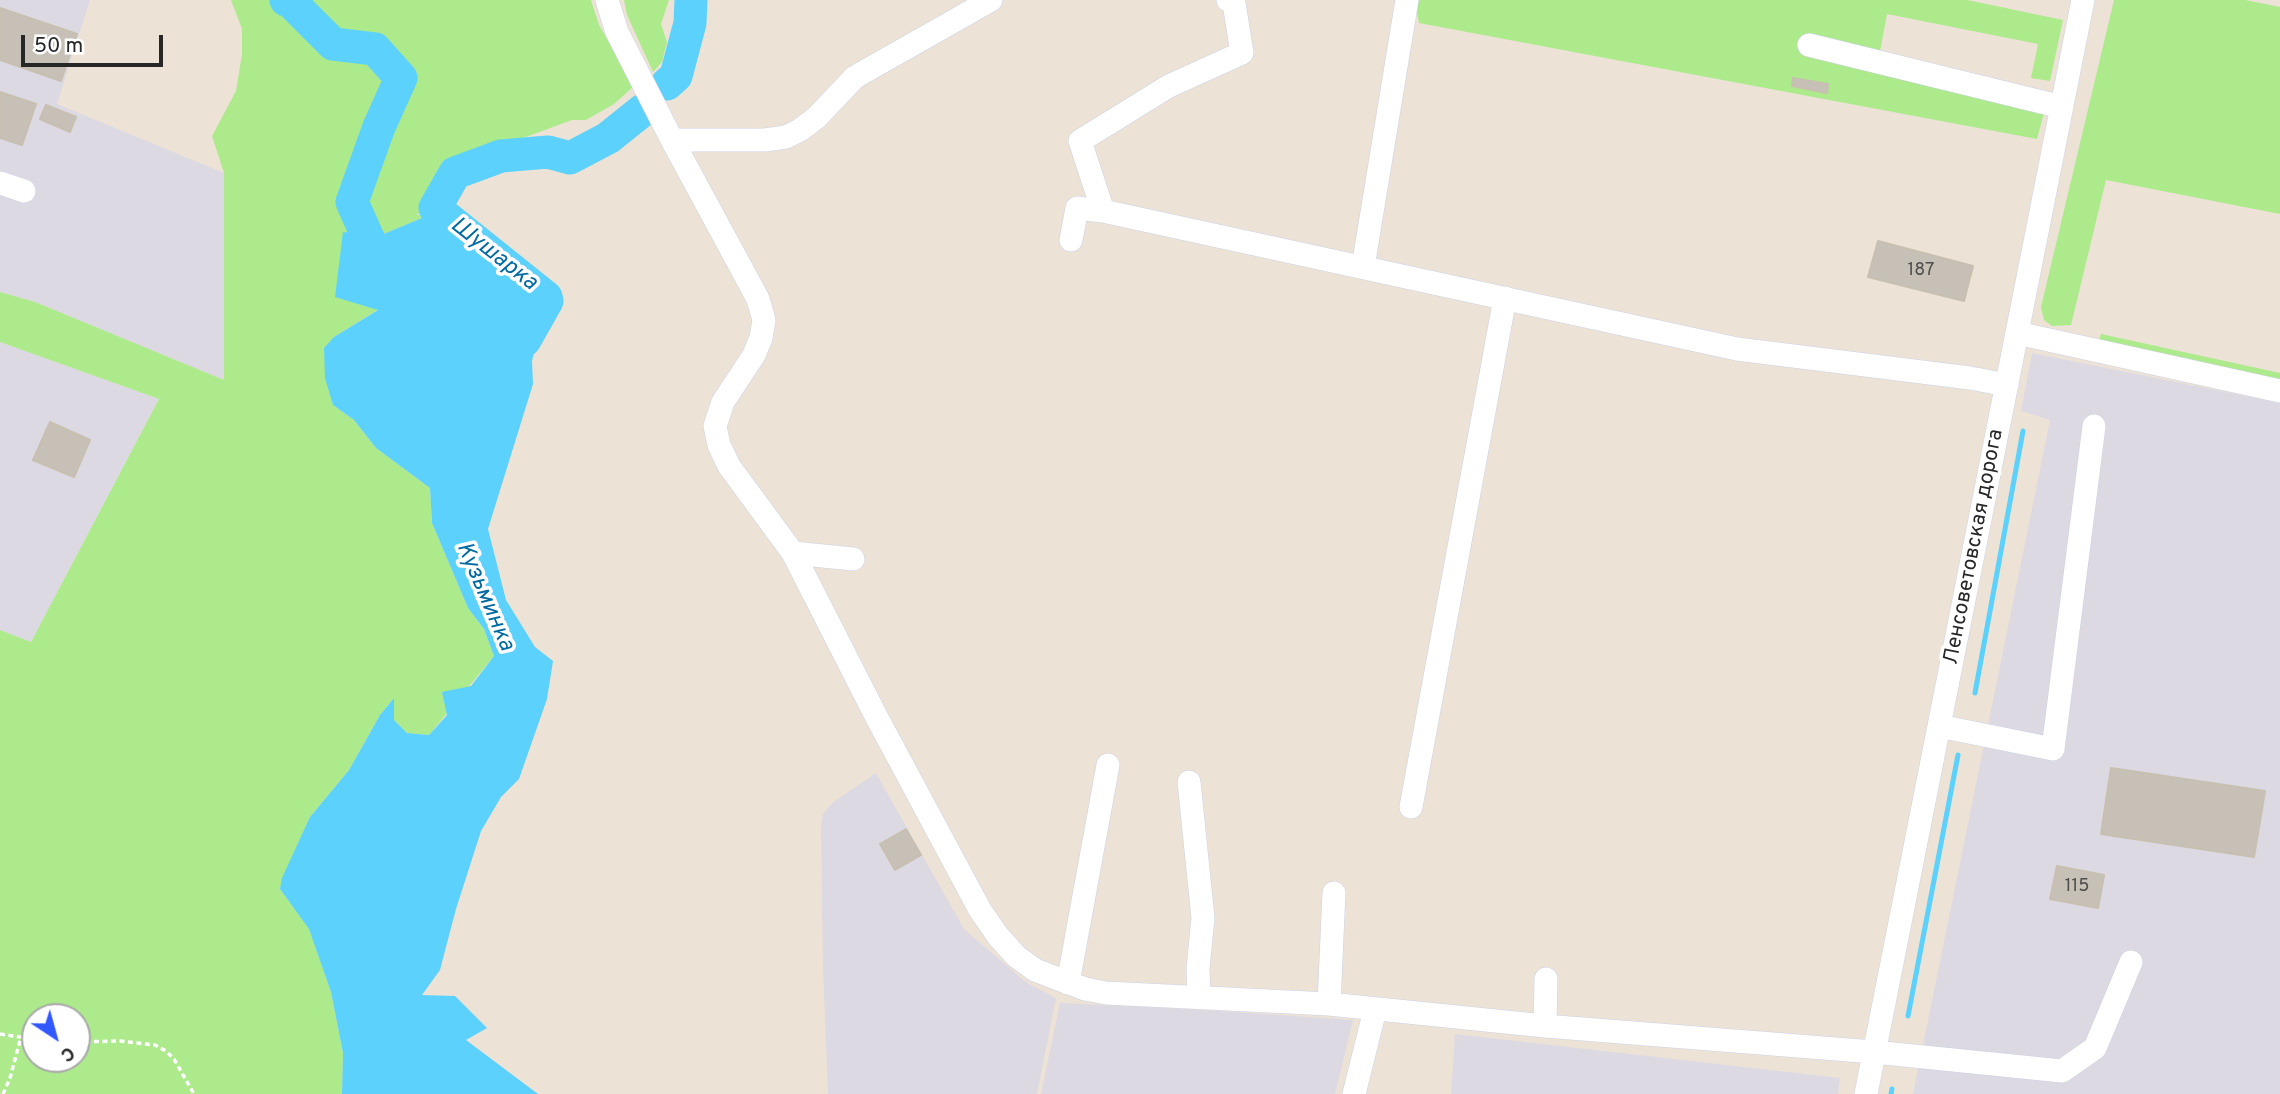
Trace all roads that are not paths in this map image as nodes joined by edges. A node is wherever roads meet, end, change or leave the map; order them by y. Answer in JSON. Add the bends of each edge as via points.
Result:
{"nodes":[{"id":1,"x":607,"y":0,"type":"edge"},
{"id":2,"x":991,"y":0,"type":"edge"},
{"id":3,"x":1228,"y":0,"type":"edge"},
{"id":4,"x":1407,"y":0,"type":"edge"},
{"id":5,"x":2083,"y":0,"type":"edge"},
{"id":6,"x":1809,"y":45,"type":"dead end"},
{"id":7,"x":2062,"y":107,"type":"junction"},
{"id":8,"x":672,"y":140,"type":"junction"},
{"id":9,"x":0,"y":183,"type":"edge"},
{"id":10,"x":24,"y":191,"type":"dead end"},
{"id":11,"x":1102,"y":211,"type":"junction"},
{"id":12,"x":1071,"y":240,"type":"dead end"},
{"id":13,"x":1363,"y":267,"type":"junction"},
{"id":14,"x":1505,"y":298,"type":"junction"},
{"id":15,"x":2017,"y":333,"type":"junction"},
{"id":16,"x":2007,"y":385,"type":"junction"},
{"id":17,"x":2280,"y":391,"type":"edge"},
{"id":18,"x":2094,"y":426,"type":"dead end"},
{"id":19,"x":793,"y":553,"type":"junction"},
{"id":20,"x":853,"y":559,"type":"dead end"},
{"id":21,"x":1939,"y":726,"type":"junction"},
{"id":22,"x":1108,"y":765,"type":"dead end"},
{"id":23,"x":1189,"y":782,"type":"dead end"},
{"id":24,"x":1411,"y":807,"type":"dead end"},
{"id":25,"x":1334,"y":893,"type":"dead end"},
{"id":26,"x":2131,"y":962,"type":"dead end"},
{"id":27,"x":1546,"y":979,"type":"dead end"},
{"id":28,"x":1068,"y":984,"type":"junction"},
{"id":29,"x":1199,"y":997,"type":"junction"},
{"id":30,"x":1329,"y":1004,"type":"junction"},
{"id":31,"x":1376,"y":1010,"type":"junction"},
{"id":32,"x":1545,"y":1026,"type":"junction"},
{"id":33,"x":1874,"y":1052,"type":"junction"},
{"id":34,"x":1354,"y":1094,"type":"edge"},
{"id":35,"x":1866,"y":1094,"type":"edge"}],
"edges":[{"from":1,"to":8,"type":"street","via":[[617,32]]},
{"from":2,"to":8,"type":"street","via":[[855,77],[816,118],[786,137]]},
{"from":3,"to":11,"type":"street","via":[[1234,3],[1242,52],[1169,86],[1080,141]]},
{"from":4,"to":13,"type":"street"},
{"from":5,"to":7,"type":"street","name":"Ленсоветовская дорога"},
{"from":6,"to":7,"type":"street"},
{"from":7,"to":15,"type":"street","name":"Ленсоветовская дорога"},
{"from":8,"to":19,"type":"street","via":[[758,299],[764,320],[754,355],[723,402],[715,426],[719,445],[729,466]]},
{"from":9,"to":10,"type":"street"},
{"from":11,"to":12,"type":"street","via":[[1077,208]]},
{"from":11,"to":13,"type":"street"},
{"from":13,"to":14,"type":"street"},
{"from":14,"to":16,"type":"street","via":[[1737,349]]},
{"from":14,"to":24,"type":"street"},
{"from":15,"to":16,"type":"street","name":"Ленсоветовская дорога"},
{"from":15,"to":17,"type":"street"},
{"from":16,"to":21,"type":"street","name":"Ленсоветовская дорога"},
{"from":18,"to":21,"type":"street","via":[[2053,749]]},
{"from":19,"to":20,"type":"street"},
{"from":19,"to":28,"type":"street","via":[[980,910],[1016,956]]},
{"from":21,"to":33,"type":"street","name":"Ленсоветовская дорога"},
{"from":22,"to":28,"type":"street"},
{"from":23,"to":29,"type":"street","via":[[1203,918]]},
{"from":25,"to":30,"type":"street"},
{"from":26,"to":33,"type":"street","via":[[2095,1048],[2062,1071]]},
{"from":27,"to":32,"type":"street"},
{"from":28,"to":29,"type":"street","via":[[1106,993]]},
{"from":29,"to":30,"type":"street"},
{"from":30,"to":31,"type":"street"},
{"from":31,"to":32,"type":"street"},
{"from":31,"to":34,"type":"street"},
{"from":32,"to":33,"type":"street"},
{"from":33,"to":35,"type":"street","name":"Ленсоветовская дорога"}]}
